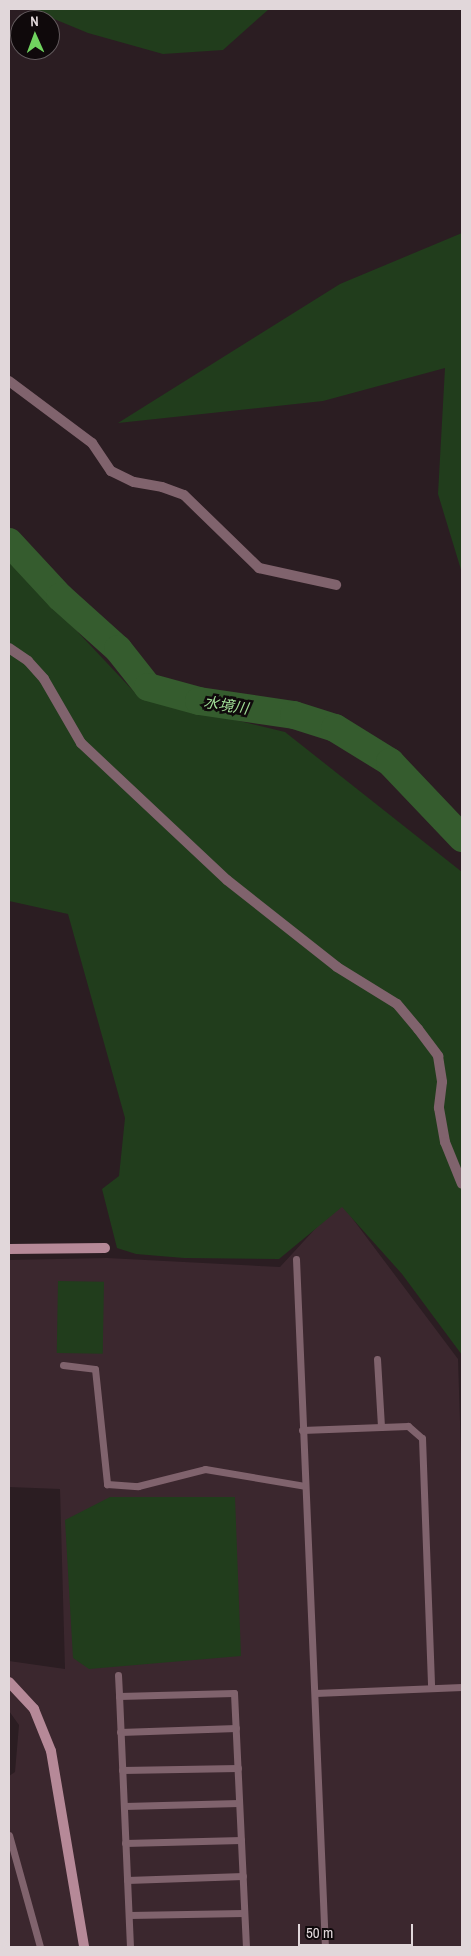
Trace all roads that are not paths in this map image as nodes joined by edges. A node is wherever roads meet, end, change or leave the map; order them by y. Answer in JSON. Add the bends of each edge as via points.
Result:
{"nodes":[{"id":1,"x":9,"y":381,"type":"edge"},
{"id":2,"x":336,"y":585,"type":"dead end"},
{"id":3,"x":9,"y":648,"type":"edge"},
{"id":4,"x":462,"y":1184,"type":"edge"},
{"id":5,"x":105,"y":1248,"type":"dead end"},
{"id":6,"x":9,"y":1249,"type":"edge"},
{"id":7,"x":296,"y":1259,"type":"dead end"},
{"id":8,"x":377,"y":1360,"type":"dead end"},
{"id":9,"x":63,"y":1365,"type":"dead end"},
{"id":10,"x":381,"y":1427,"type":"junction"},
{"id":11,"x":302,"y":1430,"type":"junction"},
{"id":12,"x":305,"y":1486,"type":"junction"},
{"id":13,"x":118,"y":1675,"type":"dead end"},
{"id":14,"x":9,"y":1682,"type":"edge"},
{"id":15,"x":462,"y":1687,"type":"edge"},
{"id":16,"x":431,"y":1688,"type":"junction"},
{"id":17,"x":315,"y":1693,"type":"junction"},
{"id":18,"x":119,"y":1696,"type":"junction"},
{"id":19,"x":236,"y":1728,"type":"junction"},
{"id":20,"x":120,"y":1732,"type":"junction"},
{"id":21,"x":238,"y":1768,"type":"junction"},
{"id":22,"x":122,"y":1770,"type":"junction"},
{"id":23,"x":239,"y":1803,"type":"junction"},
{"id":24,"x":124,"y":1806,"type":"junction"},
{"id":25,"x":9,"y":1835,"type":"edge"},
{"id":26,"x":241,"y":1840,"type":"junction"},
{"id":27,"x":125,"y":1843,"type":"junction"},
{"id":28,"x":12,"y":1862,"type":"edge"},
{"id":29,"x":243,"y":1876,"type":"junction"},
{"id":30,"x":127,"y":1880,"type":"junction"},
{"id":31,"x":244,"y":1913,"type":"junction"},
{"id":32,"x":129,"y":1916,"type":"junction"},
{"id":33,"x":40,"y":1947,"type":"edge"},
{"id":34,"x":84,"y":1947,"type":"edge"},
{"id":35,"x":130,"y":1947,"type":"edge"},
{"id":36,"x":246,"y":1947,"type":"edge"},
{"id":37,"x":325,"y":1947,"type":"edge"}],
"edges":[{"from":1,"to":2,"type":"street","via":[[92,443],[111,471],[184,496],[259,568]]},
{"from":3,"to":4,"type":"street","via":[[28,661],[44,679],[81,743],[227,880],[337,967],[397,1004],[418,1028],[438,1056],[442,1082],[439,1108],[445,1142]]},
{"from":5,"to":6,"type":"street"},
{"from":7,"to":11,"type":"lane"},
{"from":8,"to":10,"type":"lane"},
{"from":9,"to":12,"type":"lane","via":[[95,1369],[107,1484],[138,1486],[205,1469]]},
{"from":10,"to":11,"type":"lane"},
{"from":10,"to":16,"type":"lane","via":[[408,1426],[422,1438]]},
{"from":11,"to":12,"type":"lane"},
{"from":12,"to":17,"type":"lane"},
{"from":13,"to":18,"type":"lane"},
{"from":14,"to":34,"type":"street","via":[[34,1709],[51,1751]]},
{"from":15,"to":16,"type":"lane"},
{"from":16,"to":17,"type":"lane"},
{"from":17,"to":37,"type":"lane"},
{"from":18,"to":19,"type":"lane","via":[[234,1693]]},
{"from":18,"to":20,"type":"lane"},
{"from":19,"to":20,"type":"lane"},
{"from":19,"to":21,"type":"lane"},
{"from":20,"to":22,"type":"lane"},
{"from":21,"to":22,"type":"lane"},
{"from":21,"to":23,"type":"lane"},
{"from":22,"to":24,"type":"lane"},
{"from":23,"to":24,"type":"lane"},
{"from":23,"to":26,"type":"lane"},
{"from":24,"to":27,"type":"lane"},
{"from":25,"to":28,"type":"lane"},
{"from":26,"to":27,"type":"lane"},
{"from":26,"to":29,"type":"lane"},
{"from":27,"to":30,"type":"lane"},
{"from":28,"to":33,"type":"lane"},
{"from":29,"to":30,"type":"lane"},
{"from":29,"to":31,"type":"lane"},
{"from":30,"to":32,"type":"lane"},
{"from":31,"to":32,"type":"lane"},
{"from":31,"to":36,"type":"lane"},
{"from":32,"to":35,"type":"lane"}]}
